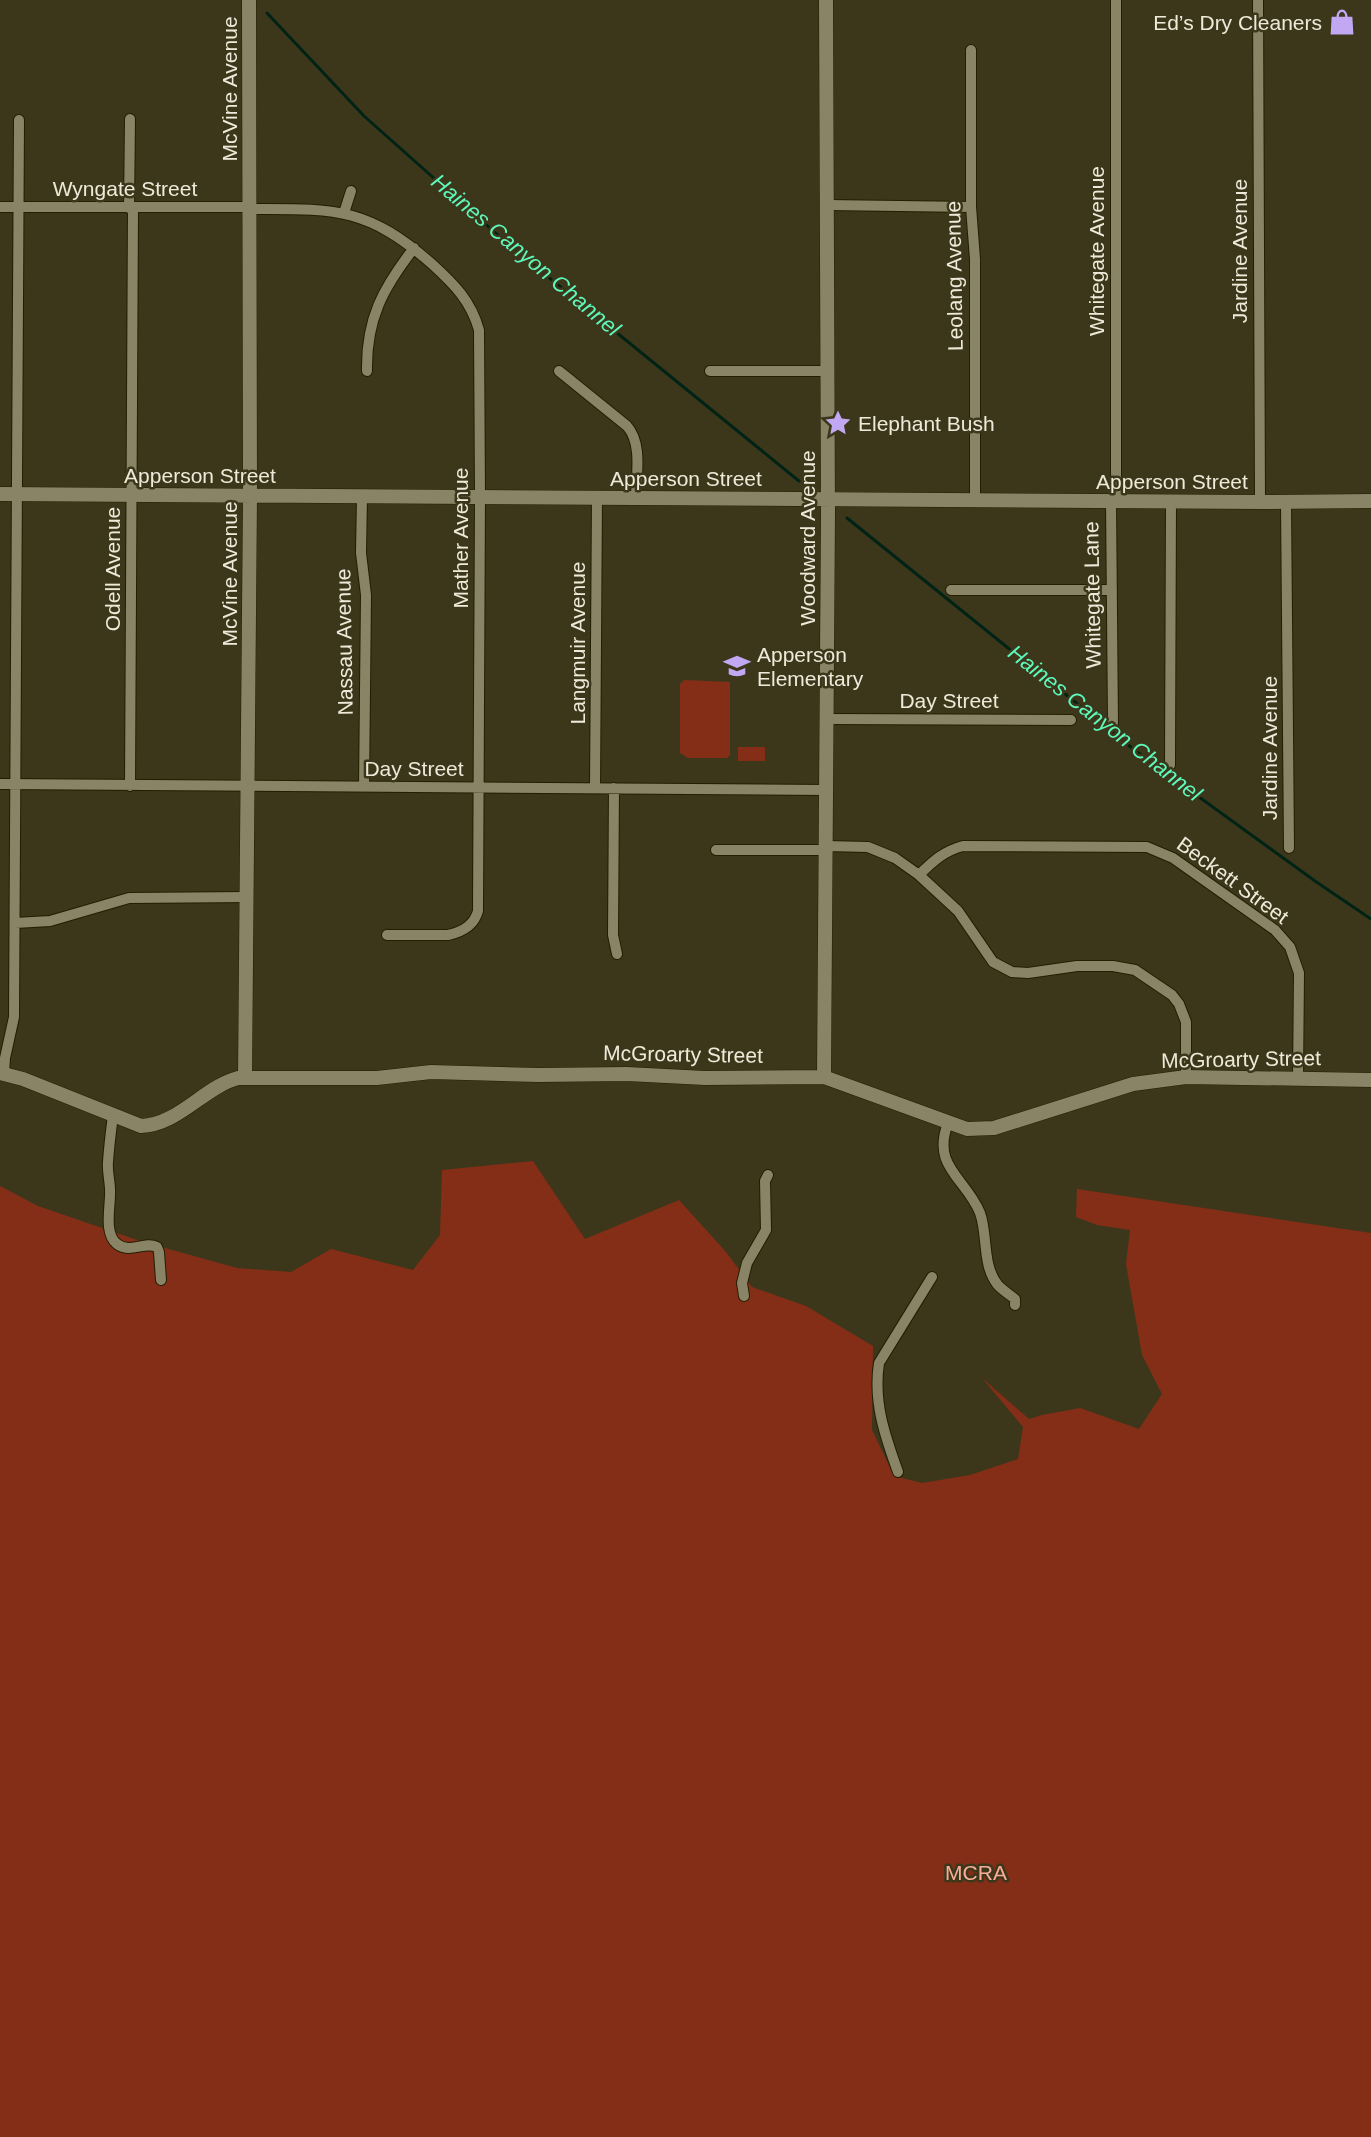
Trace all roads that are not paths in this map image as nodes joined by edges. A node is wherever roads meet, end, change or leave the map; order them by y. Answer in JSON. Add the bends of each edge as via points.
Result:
{"nodes":[{"id":1,"x":249,"y":0,"type":"edge"},
{"id":2,"x":826,"y":0,"type":"edge"},
{"id":3,"x":1116,"y":0,"type":"edge"},
{"id":4,"x":1258,"y":0,"type":"edge"},
{"id":5,"x":971,"y":50,"type":"dead end"},
{"id":6,"x":130,"y":119,"type":"dead end"},
{"id":7,"x":19,"y":120,"type":"dead end"},
{"id":8,"x":351,"y":191,"type":"dead end"},
{"id":9,"x":827,"y":206,"type":"junction"},
{"id":10,"x":0,"y":207,"type":"edge"},
{"id":11,"x":18,"y":207,"type":"junction"},
{"id":12,"x":971,"y":207,"type":"junction"},
{"id":13,"x":131,"y":208,"type":"junction"},
{"id":14,"x":250,"y":208,"type":"junction"},
{"id":15,"x":344,"y":213,"type":"junction"},
{"id":16,"x":414,"y":248,"type":"junction"},
{"id":17,"x":367,"y":370,"type":"dead end"},
{"id":18,"x":560,"y":371,"type":"dead end"},
{"id":19,"x":710,"y":371,"type":"dead end"},
{"id":20,"x":827,"y":371,"type":"junction"},
{"id":21,"x":0,"y":494,"type":"edge"},
{"id":22,"x":18,"y":494,"type":"junction"},
{"id":23,"x":132,"y":495,"type":"junction"},
{"id":24,"x":250,"y":496,"type":"junction"},
{"id":25,"x":362,"y":497,"type":"junction"},
{"id":26,"x":480,"y":497,"type":"junction"},
{"id":27,"x":597,"y":498,"type":"junction"},
{"id":28,"x":636,"y":498,"type":"junction"},
{"id":29,"x":828,"y":500,"type":"junction"},
{"id":30,"x":975,"y":501,"type":"junction"},
{"id":31,"x":1113,"y":501,"type":"junction"},
{"id":32,"x":1371,"y":501,"type":"edge"},
{"id":33,"x":1171,"y":502,"type":"junction"},
{"id":34,"x":1260,"y":502,"type":"junction"},
{"id":35,"x":1286,"y":502,"type":"junction"},
{"id":36,"x":951,"y":590,"type":"dead end"},
{"id":37,"x":1112,"y":590,"type":"junction"},
{"id":38,"x":827,"y":718,"type":"junction"},
{"id":39,"x":1071,"y":720,"type":"dead end"},
{"id":40,"x":1113,"y":724,"type":"dead end"},
{"id":41,"x":1170,"y":765,"type":"dead end"},
{"id":42,"x":0,"y":784,"type":"edge"},
{"id":43,"x":16,"y":784,"type":"junction"},
{"id":44,"x":130,"y":786,"type":"junction"},
{"id":45,"x":248,"y":786,"type":"junction"},
{"id":46,"x":364,"y":787,"type":"junction"},
{"id":47,"x":478,"y":788,"type":"junction"},
{"id":48,"x":595,"y":788,"type":"junction"},
{"id":49,"x":614,"y":788,"type":"junction"},
{"id":50,"x":827,"y":790,"type":"junction"},
{"id":51,"x":826,"y":848,"type":"junction"},
{"id":52,"x":1290,"y":848,"type":"dead end"},
{"id":53,"x":716,"y":850,"type":"dead end"},
{"id":54,"x":919,"y":875,"type":"junction"},
{"id":55,"x":247,"y":897,"type":"junction"},
{"id":56,"x":15,"y":923,"type":"junction"},
{"id":57,"x":387,"y":935,"type":"dead end"},
{"id":58,"x":617,"y":954,"type":"dead end"},
{"id":59,"x":2,"y":1073,"type":"edge"},
{"id":60,"x":245,"y":1077,"type":"junction"},
{"id":61,"x":824,"y":1077,"type":"junction"},
{"id":62,"x":1186,"y":1077,"type":"junction"},
{"id":63,"x":1298,"y":1079,"type":"junction"},
{"id":64,"x":1371,"y":1080,"type":"edge"},
{"id":65,"x":113,"y":1115,"type":"junction"},
{"id":66,"x":948,"y":1123,"type":"junction"},
{"id":67,"x":768,"y":1174,"type":"dead end"},
{"id":68,"x":932,"y":1277,"type":"dead end"},
{"id":69,"x":161,"y":1280,"type":"dead end"},
{"id":70,"x":744,"y":1296,"type":"dead end"},
{"id":71,"x":1015,"y":1305,"type":"dead end"},
{"id":72,"x":898,"y":1472,"type":"dead end"}],
"edges":[{"from":1,"to":14,"type":"street","name":"McVine Avenue"},
{"from":2,"to":9,"type":"street","name":"Woodward Avenue"},
{"from":3,"to":31,"type":"street","name":"Whitegate Avenue"},
{"from":4,"to":34,"type":"street","name":"Jardine Avenue"},
{"from":5,"to":12,"type":"street","name":"Leolang Avenue"},
{"from":6,"to":13,"type":"street","name":"Odell Avenue"},
{"from":7,"to":11,"type":"street"},
{"from":8,"to":15,"type":"street"},
{"from":9,"to":12,"type":"street"},
{"from":9,"to":20,"type":"street","name":"Woodward Avenue"},
{"from":10,"to":11,"type":"street","name":"Wyngate Street"},
{"from":11,"to":13,"type":"street","name":"Wyngate Street"},
{"from":11,"to":22,"type":"street"},
{"from":12,"to":30,"type":"street","name":"Leolang Avenue","via":[[975,259]]},
{"from":13,"to":14,"type":"street","name":"Wyngate Street"},
{"from":13,"to":23,"type":"street","name":"Odell Avenue"},
{"from":14,"to":15,"type":"street","name":"Mather Avenue","via":[[308,208]]},
{"from":14,"to":24,"type":"street","name":"McVine Avenue"},
{"from":15,"to":16,"type":"street","name":"Mather Avenue","via":[[383,228]]},
{"from":16,"to":17,"type":"street","via":[[387,285],[376,310],[369,333]]},
{"from":16,"to":26,"type":"street","name":"Mather Avenue","via":[[457,288],[477,324]]},
{"from":18,"to":28,"type":"street","via":[[632,433],[636,447]]},
{"from":19,"to":20,"type":"street"},
{"from":20,"to":29,"type":"street","name":"Woodward Avenue"},
{"from":21,"to":22,"type":"street","name":"Apperson Street"},
{"from":22,"to":23,"type":"street","name":"Apperson Street"},
{"from":22,"to":43,"type":"street"},
{"from":23,"to":24,"type":"street","name":"Apperson Street"},
{"from":23,"to":44,"type":"street","name":"Odell Avenue"},
{"from":24,"to":25,"type":"street","name":"Apperson Street"},
{"from":24,"to":45,"type":"street","name":"McVine Avenue"},
{"from":25,"to":26,"type":"street","name":"Apperson Street"},
{"from":25,"to":46,"type":"street","name":"Nassau Avenue","via":[[361,553],[366,594]]},
{"from":26,"to":27,"type":"street","name":"Apperson Street"},
{"from":26,"to":47,"type":"street","name":"Mather Avenue"},
{"from":27,"to":28,"type":"street","name":"Apperson Street"},
{"from":27,"to":48,"type":"street","name":"Langmuir Avenue"},
{"from":28,"to":29,"type":"street","name":"Apperson Street"},
{"from":29,"to":30,"type":"street","name":"Apperson Street"},
{"from":29,"to":38,"type":"street","name":"Woodward Avenue"},
{"from":30,"to":31,"type":"street","name":"Apperson Street"},
{"from":31,"to":33,"type":"street","name":"Apperson Street"},
{"from":31,"to":37,"type":"street","name":"Whitegate Lane"},
{"from":32,"to":35,"type":"street","name":"Apperson Street"},
{"from":33,"to":34,"type":"street","name":"Apperson Street"},
{"from":33,"to":41,"type":"street"},
{"from":34,"to":35,"type":"street","name":"Apperson Street"},
{"from":35,"to":52,"type":"street","name":"Jardine Avenue"},
{"from":36,"to":37,"type":"street"},
{"from":37,"to":40,"type":"street","name":"Whitegate Lane"},
{"from":38,"to":39,"type":"street","name":"Day Street"},
{"from":38,"to":50,"type":"street","name":"Woodward Avenue"},
{"from":42,"to":43,"type":"street","name":"Day Street"},
{"from":43,"to":44,"type":"street","name":"Day Street"},
{"from":43,"to":56,"type":"street"},
{"from":44,"to":45,"type":"street","name":"Day Street"},
{"from":45,"to":46,"type":"street","name":"Day Street"},
{"from":45,"to":55,"type":"street","name":"McVine Avenue"},
{"from":46,"to":47,"type":"street","name":"Day Street"},
{"from":47,"to":48,"type":"street","name":"Day Street"},
{"from":47,"to":57,"type":"street","name":"Mather Avenue","via":[[476,917],[467,927],[448,935]]},
{"from":48,"to":49,"type":"street","name":"Day Street"},
{"from":49,"to":50,"type":"street","name":"Day Street"},
{"from":49,"to":58,"type":"street","via":[[613,935]]},
{"from":50,"to":51,"type":"street","name":"Woodward Avenue"},
{"from":51,"to":53,"type":"street"},
{"from":51,"to":54,"type":"street","via":[[859,846],[878,850]]},
{"from":51,"to":61,"type":"street","name":"Woodward Avenue"},
{"from":54,"to":62,"type":"street","via":[[958,911],[990,959],[1004,969],[1028,973],[1077,966],[1124,966],[1172,995],[1186,1022]]},
{"from":54,"to":63,"type":"street","name":"Beckett Street","via":[[934,860],[963,846],[1147,848],[1173,858],[1275,930],[1290,947],[1299,973]]},
{"from":55,"to":56,"type":"street","via":[[129,898],[50,921]]},
{"from":55,"to":60,"type":"street","name":"McVine Avenue"},
{"from":56,"to":59,"type":"street","via":[[14,1017]]},
{"from":59,"to":65,"type":"street","name":"McGroarty Street"},
{"from":60,"to":61,"type":"street","name":"McGroarty Street","via":[[377,1078],[431,1072]]},
{"from":60,"to":65,"type":"street","name":"McGroarty Street","via":[[223,1084],[149,1126]]},
{"from":61,"to":66,"type":"street","name":"McGroarty Street"},
{"from":62,"to":63,"type":"street","name":"McGroarty Street"},
{"from":62,"to":66,"type":"street","name":"McGroarty Street","via":[[1133,1084],[994,1128],[971,1130]]},
{"from":63,"to":64,"type":"street","name":"McGroarty Street"},
{"from":65,"to":69,"type":"street","via":[[107,1165],[109,1230],[115,1243],[124,1248],[157,1247]]},
{"from":66,"to":71,"type":"street","via":[[943,1135],[944,1156],[979,1211],[992,1275],[1015,1299]]},
{"from":67,"to":70,"type":"street","via":[[766,1230],[747,1263],[742,1283]]},
{"from":68,"to":72,"type":"street","via":[[879,1363],[879,1408]]}]}
